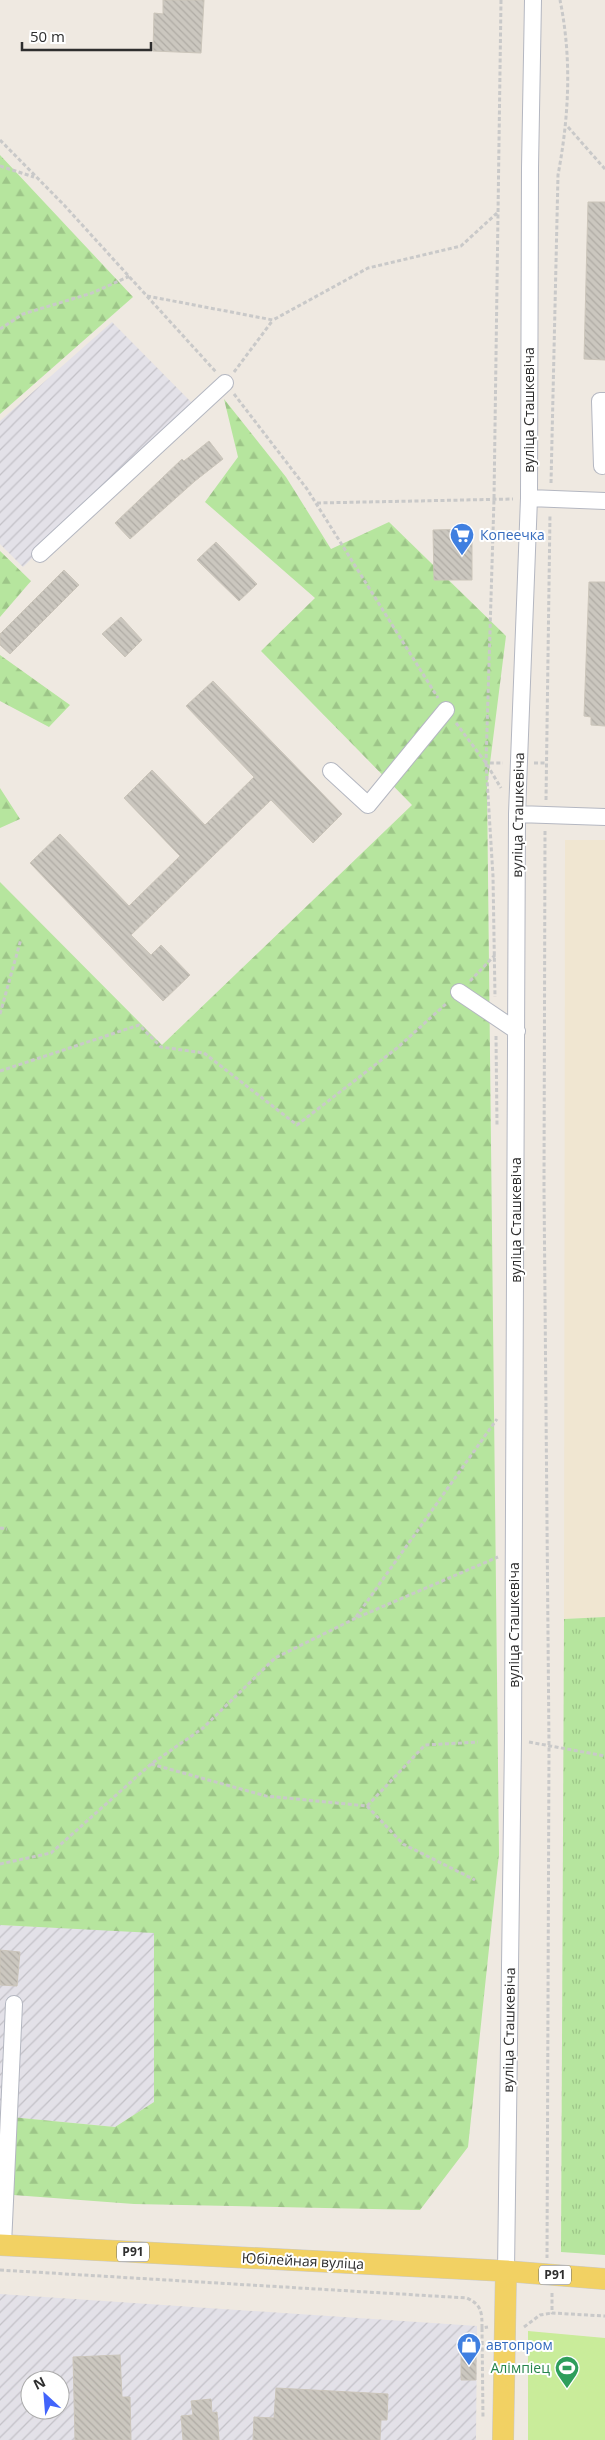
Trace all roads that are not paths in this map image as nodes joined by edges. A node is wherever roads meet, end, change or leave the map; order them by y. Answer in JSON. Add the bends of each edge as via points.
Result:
{"nodes":[{"id":1,"x":534,"y":0,"type":"edge"},
{"id":2,"x":225,"y":382,"type":"road end"},
{"id":3,"x":605,"y":401,"type":"edge"},
{"id":4,"x":602,"y":466,"type":"dead end"},
{"id":5,"x":529,"y":498,"type":"junction"},
{"id":6,"x":605,"y":501,"type":"edge"},
{"id":7,"x":40,"y":554,"type":"dead end"},
{"id":8,"x":446,"y":710,"type":"road end"},
{"id":9,"x":331,"y":771,"type":"dead end"},
{"id":10,"x":517,"y":814,"type":"junction"},
{"id":11,"x":605,"y":817,"type":"edge"},
{"id":12,"x":459,"y":992,"type":"road end"},
{"id":13,"x":517,"y":1031,"type":"junction"},
{"id":14,"x":14,"y":2004,"type":"dead end"},
{"id":15,"x":2,"y":2245,"type":"edge"},
{"id":16,"x":506,"y":2271,"type":"junction"},
{"id":17,"x":605,"y":2279,"type":"edge"},
{"id":18,"x":503,"y":2440,"type":"edge"}],
"edges":[{"from":1,"to":5,"type":"street","name":"вуліца Сташкевіча"},
{"from":2,"to":7,"type":"street"},
{"from":3,"to":4,"type":"street","via":[[600,401]]},
{"from":5,"to":6,"type":"street"},
{"from":5,"to":10,"type":"street","name":"вуліца Сташкевіча"},
{"from":8,"to":9,"type":"street","via":[[368,805]]},
{"from":10,"to":11,"type":"street"},
{"from":10,"to":13,"type":"street","name":"вуліца Сташкевіча"},
{"from":12,"to":13,"type":"street"},
{"from":13,"to":16,"type":"street","name":"вуліца Сташкевіча"},
{"from":14,"to":15,"type":"street"},
{"from":15,"to":16,"type":"main road","name":"Юбілейная вуліца","number":"Р91"},
{"from":16,"to":17,"type":"main road","name":"Юбілейная вуліца","number":"Р91","via":[[550,2267]]},
{"from":16,"to":18,"type":"main road","name":"вуліца Сташкевіча"}]}
